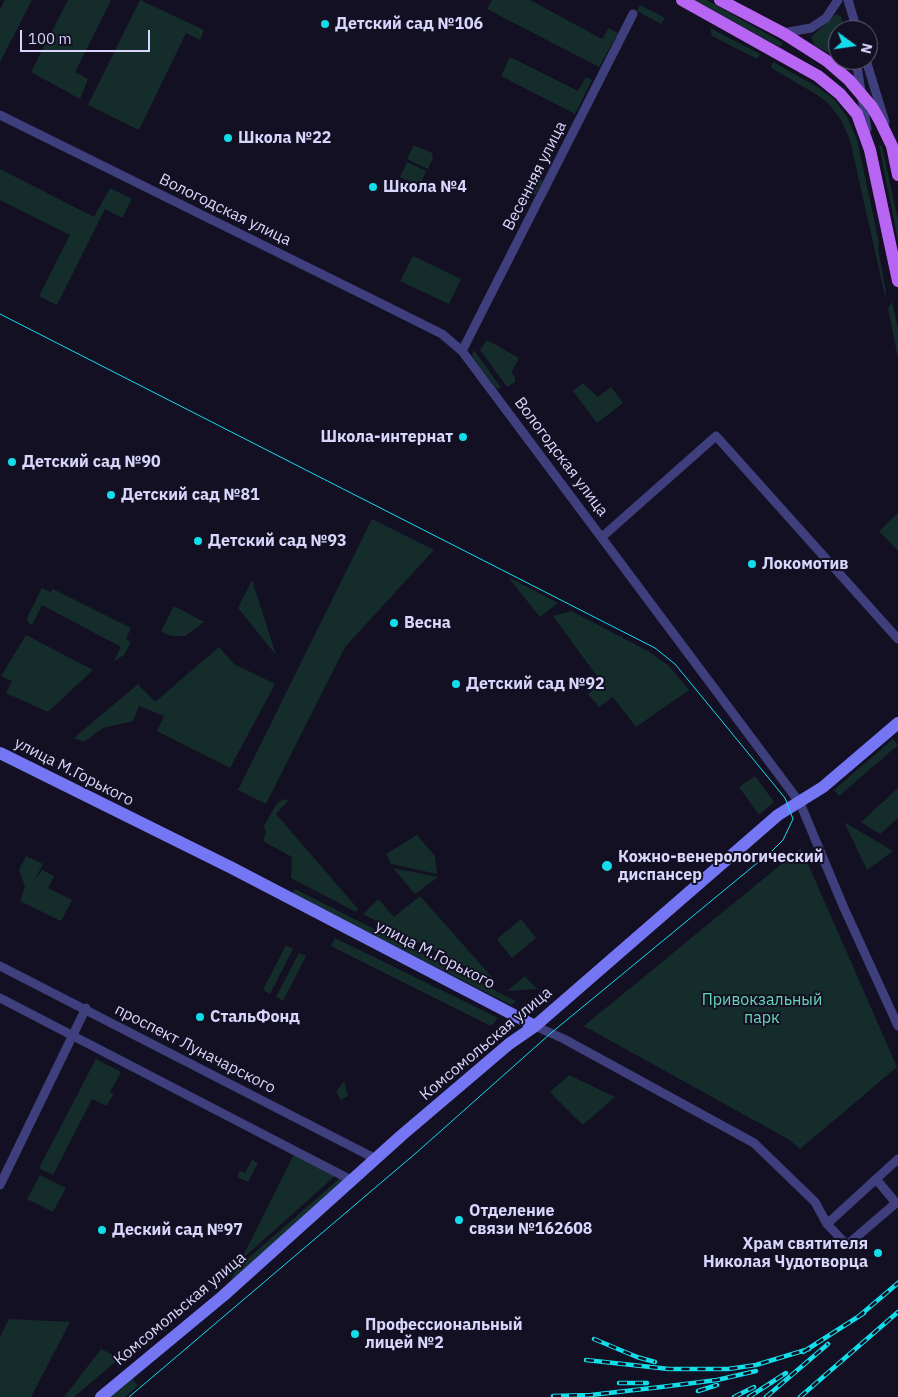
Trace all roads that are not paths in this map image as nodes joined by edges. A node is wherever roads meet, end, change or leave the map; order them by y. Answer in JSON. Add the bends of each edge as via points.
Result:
{"nodes":[{"id":1,"x":682,"y":0,"type":"edge"},
{"id":2,"x":720,"y":0,"type":"edge"},
{"id":3,"x":838,"y":0,"type":"edge"},
{"id":4,"x":847,"y":0,"type":"edge"},
{"id":5,"x":633,"y":14,"type":"dead end"},
{"id":6,"x":850,"y":20,"type":"edge"},
{"id":7,"x":854,"y":20,"type":"edge"},
{"id":8,"x":783,"y":33,"type":"junction"},
{"id":9,"x":858,"y":70,"type":"edge"},
{"id":10,"x":869,"y":70,"type":"edge"},
{"id":11,"x":862,"y":93,"type":"junction"},
{"id":12,"x":0,"y":115,"type":"edge"},
{"id":13,"x":892,"y":146,"type":"junction"},
{"id":14,"x":870,"y":150,"type":"junction"},
{"id":15,"x":898,"y":175,"type":"edge"},
{"id":16,"x":898,"y":281,"type":"edge"},
{"id":17,"x":462,"y":351,"type":"junction"},
{"id":18,"x":602,"y":537,"type":"junction"},
{"id":19,"x":898,"y":639,"type":"edge"},
{"id":20,"x":898,"y":724,"type":"edge"},
{"id":21,"x":0,"y":753,"type":"edge"},
{"id":22,"x":800,"y":803,"type":"junction"},
{"id":23,"x":0,"y":966,"type":"edge"},
{"id":24,"x":0,"y":998,"type":"edge"},
{"id":25,"x":86,"y":1008,"type":"junction"},
{"id":26,"x":536,"y":1026,"type":"junction"},
{"id":27,"x":898,"y":1026,"type":"edge"},
{"id":28,"x":73,"y":1034,"type":"junction"},
{"id":29,"x":376,"y":1159,"type":"junction"},
{"id":30,"x":898,"y":1159,"type":"edge"},
{"id":31,"x":876,"y":1179,"type":"junction"},
{"id":32,"x":353,"y":1181,"type":"junction"},
{"id":33,"x":0,"y":1185,"type":"edge"},
{"id":34,"x":827,"y":1224,"type":"junction"},
{"id":35,"x":101,"y":1397,"type":"edge"}],
"edges":[{"from":1,"to":14,"type":"main road","via":[[830,84],[857,114]]},
{"from":2,"to":8,"type":"main road"},
{"from":3,"to":8,"type":"street","via":[[826,18],[811,28]]},
{"from":4,"to":6,"type":"street"},
{"from":4,"to":7,"type":"street"},
{"from":5,"to":17,"type":"street","name":"Весенняя улица"},
{"from":8,"to":11,"type":"main road","via":[[826,61]]},
{"from":9,"to":11,"type":"street"},
{"from":10,"to":13,"type":"street"},
{"from":11,"to":13,"type":"main road"},
{"from":11,"to":14,"type":"street"},
{"from":12,"to":17,"type":"street","name":"Вологодская улица","via":[[384,304],[442,334]]},
{"from":13,"to":15,"type":"main road"},
{"from":14,"to":16,"type":"main road"},
{"from":17,"to":18,"type":"street","name":"Вологодская улица"},
{"from":18,"to":19,"type":"street","via":[[716,436]]},
{"from":18,"to":22,"type":"street","name":"Вологодская улица"},
{"from":20,"to":22,"type":"street","name":"Комсомольская улица"},
{"from":21,"to":26,"type":"street","name":"улица М.Горького","via":[[232,868]]},
{"from":22,"to":26,"type":"street","name":"Комсомольская улица","via":[[778,815]]},
{"from":22,"to":27,"type":"street","name":"Вологодская улица"},
{"from":23,"to":25,"type":"street","name":"проспект Луначарского"},
{"from":24,"to":28,"type":"street"},
{"from":25,"to":28,"type":"street"},
{"from":25,"to":29,"type":"street","name":"проспект Луначарского"},
{"from":26,"to":29,"type":"street","name":"Комсомольская улица","via":[[508,1044]]},
{"from":26,"to":34,"type":"street","name":"улица М.Горького","via":[[754,1143],[815,1202]]},
{"from":28,"to":32,"type":"street"},
{"from":28,"to":33,"type":"street"},
{"from":29,"to":32,"type":"street","name":"Комсомольская улица"},
{"from":30,"to":31,"type":"street"},
{"from":31,"to":34,"type":"street"},
{"from":31,"to":34,"type":"street","name":"улица М.Горького","via":[[896,1204],[847,1245]]},
{"from":32,"to":35,"type":"street","name":"Комсомольская улица","via":[[223,1296]]}]}
